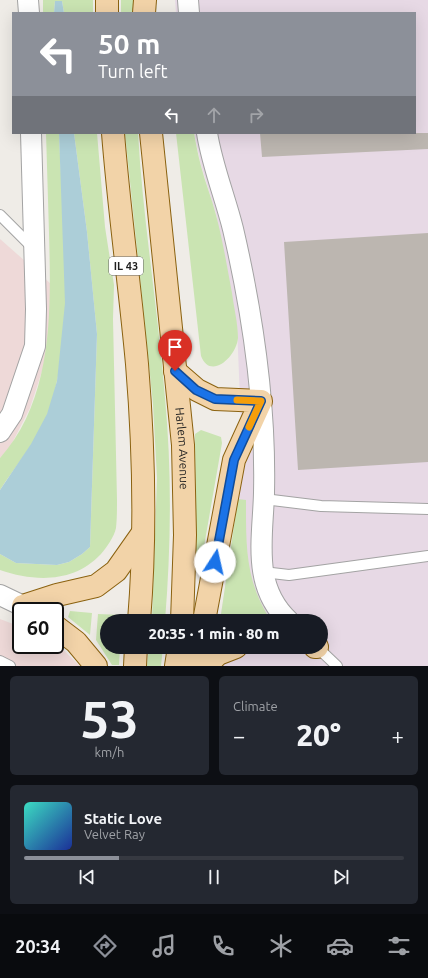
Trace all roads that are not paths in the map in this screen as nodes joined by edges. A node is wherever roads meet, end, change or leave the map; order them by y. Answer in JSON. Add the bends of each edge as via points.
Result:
{"nodes":[{"id":1,"x":28,"y":0,"type":"edge"},
{"id":2,"x":107,"y":0,"type":"edge"},
{"id":3,"x":145,"y":0,"type":"edge"},
{"id":4,"x":188,"y":0,"type":"edge"},
{"id":5,"x":29,"y":12,"type":"edge"},
{"id":6,"x":107,"y":12,"type":"edge"},
{"id":7,"x":144,"y":12,"type":"edge"},
{"id":8,"x":189,"y":12,"type":"edge"},
{"id":9,"x":31,"y":134,"type":"edge"},
{"id":10,"x":113,"y":134,"type":"edge"},
{"id":11,"x":151,"y":134,"type":"edge"},
{"id":12,"x":207,"y":134,"type":"edge"},
{"id":13,"x":0,"y":215,"type":"edge"},
{"id":14,"x":33,"y":248,"type":"junction"},
{"id":15,"x":175,"y":371,"type":"junction"},
{"id":16,"x":261,"y":401,"type":"junction"},
{"id":17,"x":0,"y":432,"type":"edge"},
{"id":18,"x":264,"y":499,"type":"junction"},
{"id":19,"x":428,"y":509,"type":"edge"},
{"id":20,"x":142,"y":534,"type":"junction"},
{"id":21,"x":428,"y":556,"type":"edge"},
{"id":22,"x":263,"y":572,"type":"junction"},
{"id":23,"x":0,"y":595,"type":"edge"},
{"id":24,"x":15,"y":602,"type":"edge"},
{"id":25,"x":40,"y":602,"type":"edge"},
{"id":26,"x":139,"y":614,"type":"edge"},
{"id":27,"x":182,"y":614,"type":"edge"},
{"id":28,"x":205,"y":614,"type":"edge"},
{"id":29,"x":283,"y":614,"type":"edge"},
{"id":30,"x":64,"y":633,"type":"edge"},
{"id":31,"x":136,"y":654,"type":"edge"},
{"id":32,"x":177,"y":654,"type":"edge"},
{"id":33,"x":198,"y":654,"type":"edge"},
{"id":34,"x":218,"y":654,"type":"edge"},
{"id":35,"x":324,"y":654,"type":"edge"},
{"id":36,"x":0,"y":661,"type":"edge"},
{"id":37,"x":10,"y":666,"type":"edge"},
{"id":38,"x":96,"y":666,"type":"edge"},
{"id":39,"x":135,"y":666,"type":"edge"},
{"id":40,"x":176,"y":666,"type":"edge"},
{"id":41,"x":196,"y":666,"type":"edge"},
{"id":42,"x":206,"y":666,"type":"edge"},
{"id":43,"x":337,"y":666,"type":"edge"}],
"edges":[{"from":1,"to":5,"type":"street"},
{"from":2,"to":6,"type":"main road"},
{"from":3,"to":7,"type":"main road"},
{"from":4,"to":8,"type":"street"},
{"from":9,"to":14,"type":"street"},
{"from":10,"to":20,"type":"main road","number":"IL 43","via":[[137,364],[142,452]]},
{"from":11,"to":15,"type":"main road","name":"Harlem Avenue"},
{"from":12,"to":16,"type":"street","via":[[241,268],[254,341]]},
{"from":13,"to":14,"type":"lane"},
{"from":14,"to":17,"type":"street","via":[[35,346],[12,414]]},
{"from":15,"to":16,"type":"main road","via":[[196,390],[215,399]]},
{"from":15,"to":27,"type":"main road","name":"Harlem Avenue","via":[[183,453],[185,535]]},
{"from":16,"to":18,"type":"street"},
{"from":16,"to":28,"type":"main road","via":[[234,460]]},
{"from":18,"to":19,"type":"lane","via":[[321,506]]},
{"from":18,"to":22,"type":"street","via":[[260,548]]},
{"from":20,"to":25,"type":"main road","via":[[116,570],[96,586],[56,595]]},
{"from":20,"to":26,"type":"main road","number":"IL 43"},
{"from":21,"to":22,"type":"lane","via":[[289,575]]},
{"from":22,"to":29,"type":"street","via":[[275,604]]},
{"from":23,"to":24,"type":"street"},
{"from":30,"to":38,"type":"main road","via":[[76,642]]},
{"from":31,"to":39,"type":"main road"},
{"from":32,"to":40,"type":"main road"},
{"from":33,"to":41,"type":"main road"},
{"from":34,"to":42,"type":"main road"},
{"from":35,"to":43,"type":"lane"},
{"from":36,"to":37,"type":"lane"}]}
